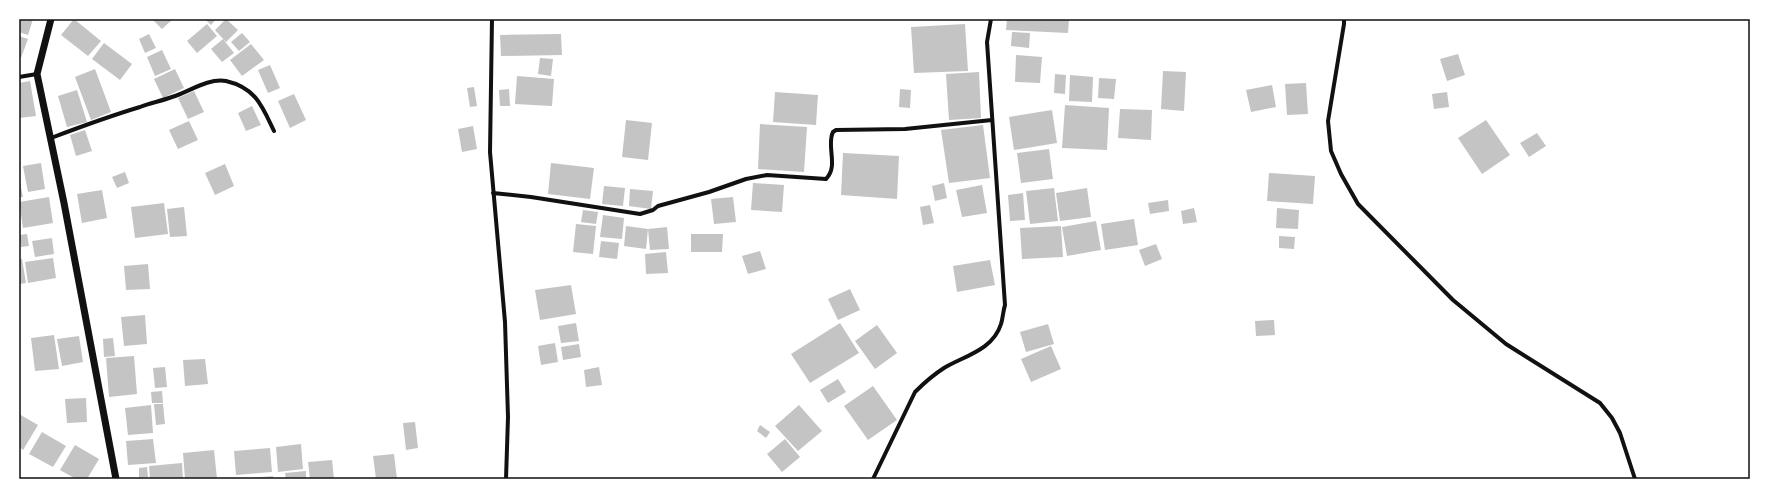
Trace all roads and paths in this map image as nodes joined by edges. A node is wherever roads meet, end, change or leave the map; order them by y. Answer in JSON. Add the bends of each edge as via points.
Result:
{"nodes":[{"id":1,"x":50,"y":19,"type":"edge"},
{"id":2,"x":492,"y":19,"type":"edge"},
{"id":3,"x":991,"y":19,"type":"edge"},
{"id":4,"x":1344,"y":19,"type":"edge"},
{"id":5,"x":37,"y":74,"type":"junction"},
{"id":6,"x":19,"y":77,"type":"edge"},
{"id":7,"x":992,"y":120,"type":"junction"},
{"id":8,"x":274,"y":131,"type":"dead end"},
{"id":9,"x":51,"y":138,"type":"junction"},
{"id":10,"x":493,"y":193,"type":"junction"},
{"id":11,"x":116,"y":479,"type":"edge"},
{"id":12,"x":506,"y":479,"type":"edge"},
{"id":13,"x":873,"y":479,"type":"edge"},
{"id":14,"x":1635,"y":479,"type":"edge"}],
"edges":[{"from":1,"to":5,"type":"street"},
{"from":2,"to":10,"type":"street","via":[[490,152]]},
{"from":3,"to":7,"type":"street","via":[[987,42]]},
{"from":4,"to":14,"type":"street","via":[[1328,121],[1329,137],[1331,150],[1341,174],[1358,204],[1453,300],[1506,344],[1600,403],[1620,433]]},
{"from":5,"to":6,"type":"street"},
{"from":5,"to":9,"type":"street"},
{"from":7,"to":10,"type":"street","via":[[905,129],[836,130],[831,138],[831,170],[826,179],[767,175],[658,206],[640,214]]},
{"from":7,"to":13,"type":"street","via":[[1005,305],[1001,325],[990,342],[972,355],[944,368],[925,381],[915,392]]},
{"from":8,"to":9,"type":"street","via":[[254,95],[238,86],[216,80]]},
{"from":9,"to":11,"type":"street"},
{"from":10,"to":12,"type":"street","via":[[505,322],[508,417]]}]}
